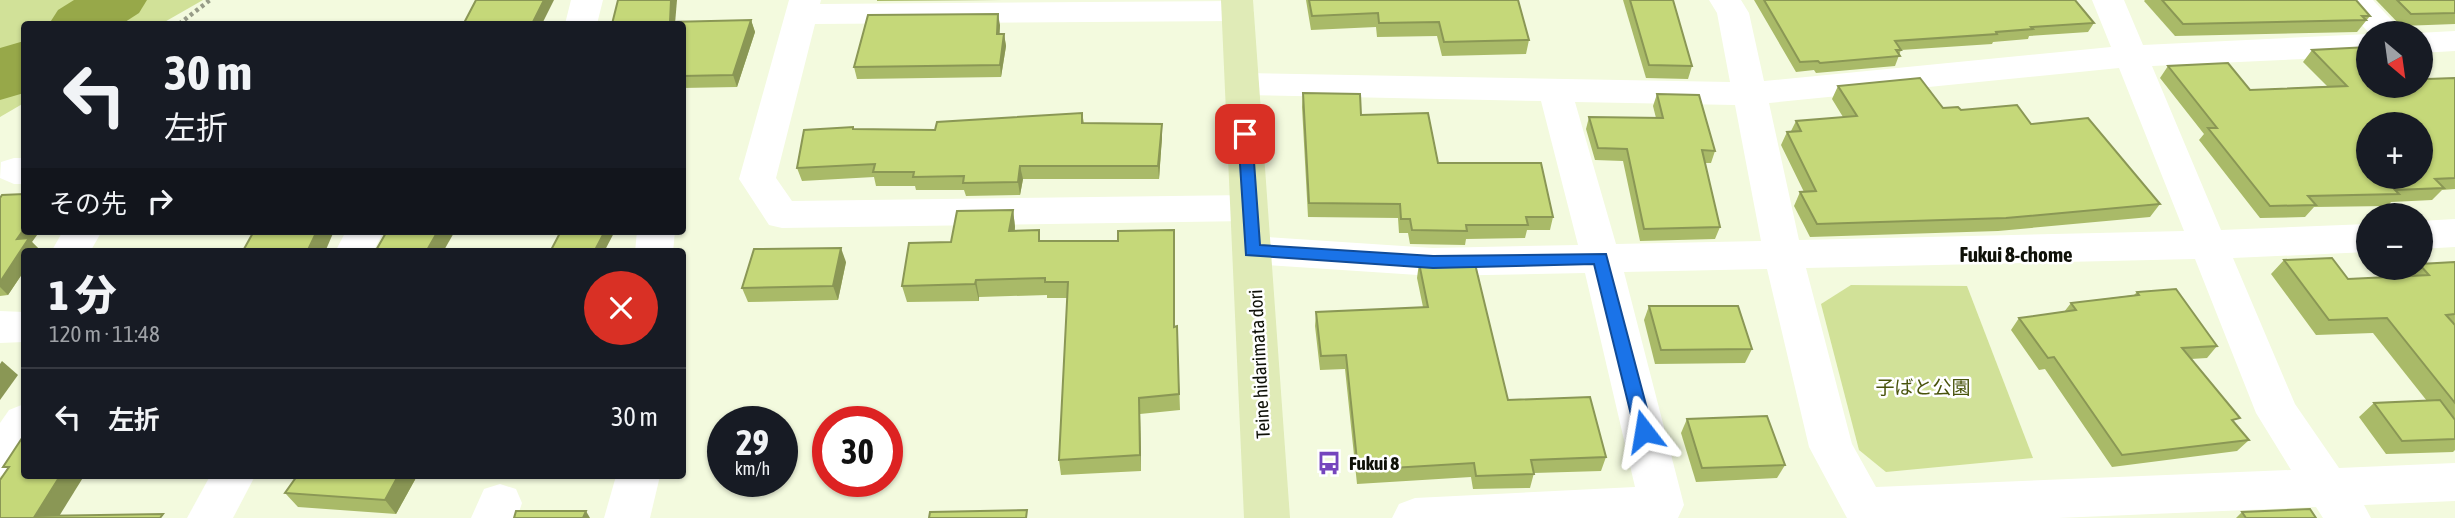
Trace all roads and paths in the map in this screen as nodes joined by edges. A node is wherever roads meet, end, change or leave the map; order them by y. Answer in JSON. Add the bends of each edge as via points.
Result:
{"nodes":[{"id":1,"x":210,"y":0,"type":"edge"},
{"id":2,"x":587,"y":0,"type":"edge"},
{"id":3,"x":1725,"y":0,"type":"edge"},
{"id":4,"x":2108,"y":0,"type":"edge"},
{"id":5,"x":2355,"y":0,"type":"edge"},
{"id":6,"x":1238,"y":5,"type":"edge"},
{"id":7,"x":803,"y":7,"type":"edge"},
{"id":8,"x":183,"y":21,"type":"edge"},
{"id":9,"x":582,"y":21,"type":"edge"},
{"id":10,"x":2376,"y":21,"type":"edge"},
{"id":11,"x":2455,"y":41,"type":"edge"},
{"id":12,"x":2433,"y":42,"type":"edge"},
{"id":13,"x":2356,"y":46,"type":"edge"},
{"id":14,"x":2131,"y":56,"type":"junction"},
{"id":15,"x":1242,"y":84,"type":"junction"},
{"id":16,"x":1555,"y":90,"type":"junction"},
{"id":17,"x":1750,"y":94,"type":"junction"},
{"id":18,"x":1249,"y":208,"type":"junction"},
{"id":19,"x":2455,"y":233,"type":"edge"},
{"id":20,"x":2433,"y":234,"type":"edge"},
{"id":21,"x":2356,"y":238,"type":"edge"},
{"id":22,"x":2208,"y":245,"type":"junction"},
{"id":23,"x":1252,"y":250,"type":"junction"},
{"id":24,"x":1783,"y":254,"type":"junction"},
{"id":25,"x":1601,"y":258,"type":"junction"},
{"id":26,"x":0,"y":327,"type":"edge"},
{"id":27,"x":21,"y":327,"type":"edge"},
{"id":28,"x":21,"y":426,"type":"edge"},
{"id":29,"x":0,"y":458,"type":"edge"},
{"id":30,"x":231,"y":479,"type":"edge"},
{"id":31,"x":637,"y":479,"type":"edge"},
{"id":32,"x":2455,"y":482,"type":"edge"},
{"id":33,"x":2337,"y":502,"type":"edge"},
{"id":34,"x":210,"y":518,"type":"edge"},
{"id":35,"x":627,"y":518,"type":"edge"},
{"id":36,"x":1267,"y":518,"type":"edge"},
{"id":37,"x":1415,"y":518,"type":"edge"}],
"edges":[{"from":1,"to":8,"type":"path"},
{"from":2,"to":9,"type":"street"},
{"from":3,"to":17,"type":"street"},
{"from":4,"to":14,"type":"street"},
{"from":5,"to":10,"type":"street"},
{"from":6,"to":7,"type":"street"},
{"from":6,"to":15,"type":"main road","name":"Teine hidarimata dori"},
{"from":7,"to":18,"type":"street","via":[[757,179],[782,215]]},
{"from":11,"to":12,"type":"street"},
{"from":13,"to":14,"type":"street"},
{"from":14,"to":17,"type":"street"},
{"from":14,"to":22,"type":"street"},
{"from":15,"to":16,"type":"street"},
{"from":15,"to":18,"type":"main road","name":"Teine hidarimata dori"},
{"from":16,"to":17,"type":"street"},
{"from":16,"to":25,"type":"street"},
{"from":17,"to":24,"type":"street"},
{"from":18,"to":23,"type":"main road","name":"Teine hidarimata dori"},
{"from":19,"to":20,"type":"street"},
{"from":21,"to":22,"type":"street"},
{"from":22,"to":24,"type":"street"},
{"from":22,"to":33,"type":"street","via":[[2277,413]]},
{"from":23,"to":25,"type":"street","via":[[1433,262]]},
{"from":23,"to":36,"type":"main road","name":"Teine hidarimata dori"},
{"from":24,"to":25,"type":"street"},
{"from":24,"to":33,"type":"street","via":[[1831,447],[1864,508]]},
{"from":25,"to":37,"type":"street","via":[[1662,505]]},
{"from":26,"to":27,"type":"street"},
{"from":28,"to":29,"type":"street"},
{"from":30,"to":34,"type":"street"},
{"from":31,"to":35,"type":"street"},
{"from":32,"to":33,"type":"street"}]}
